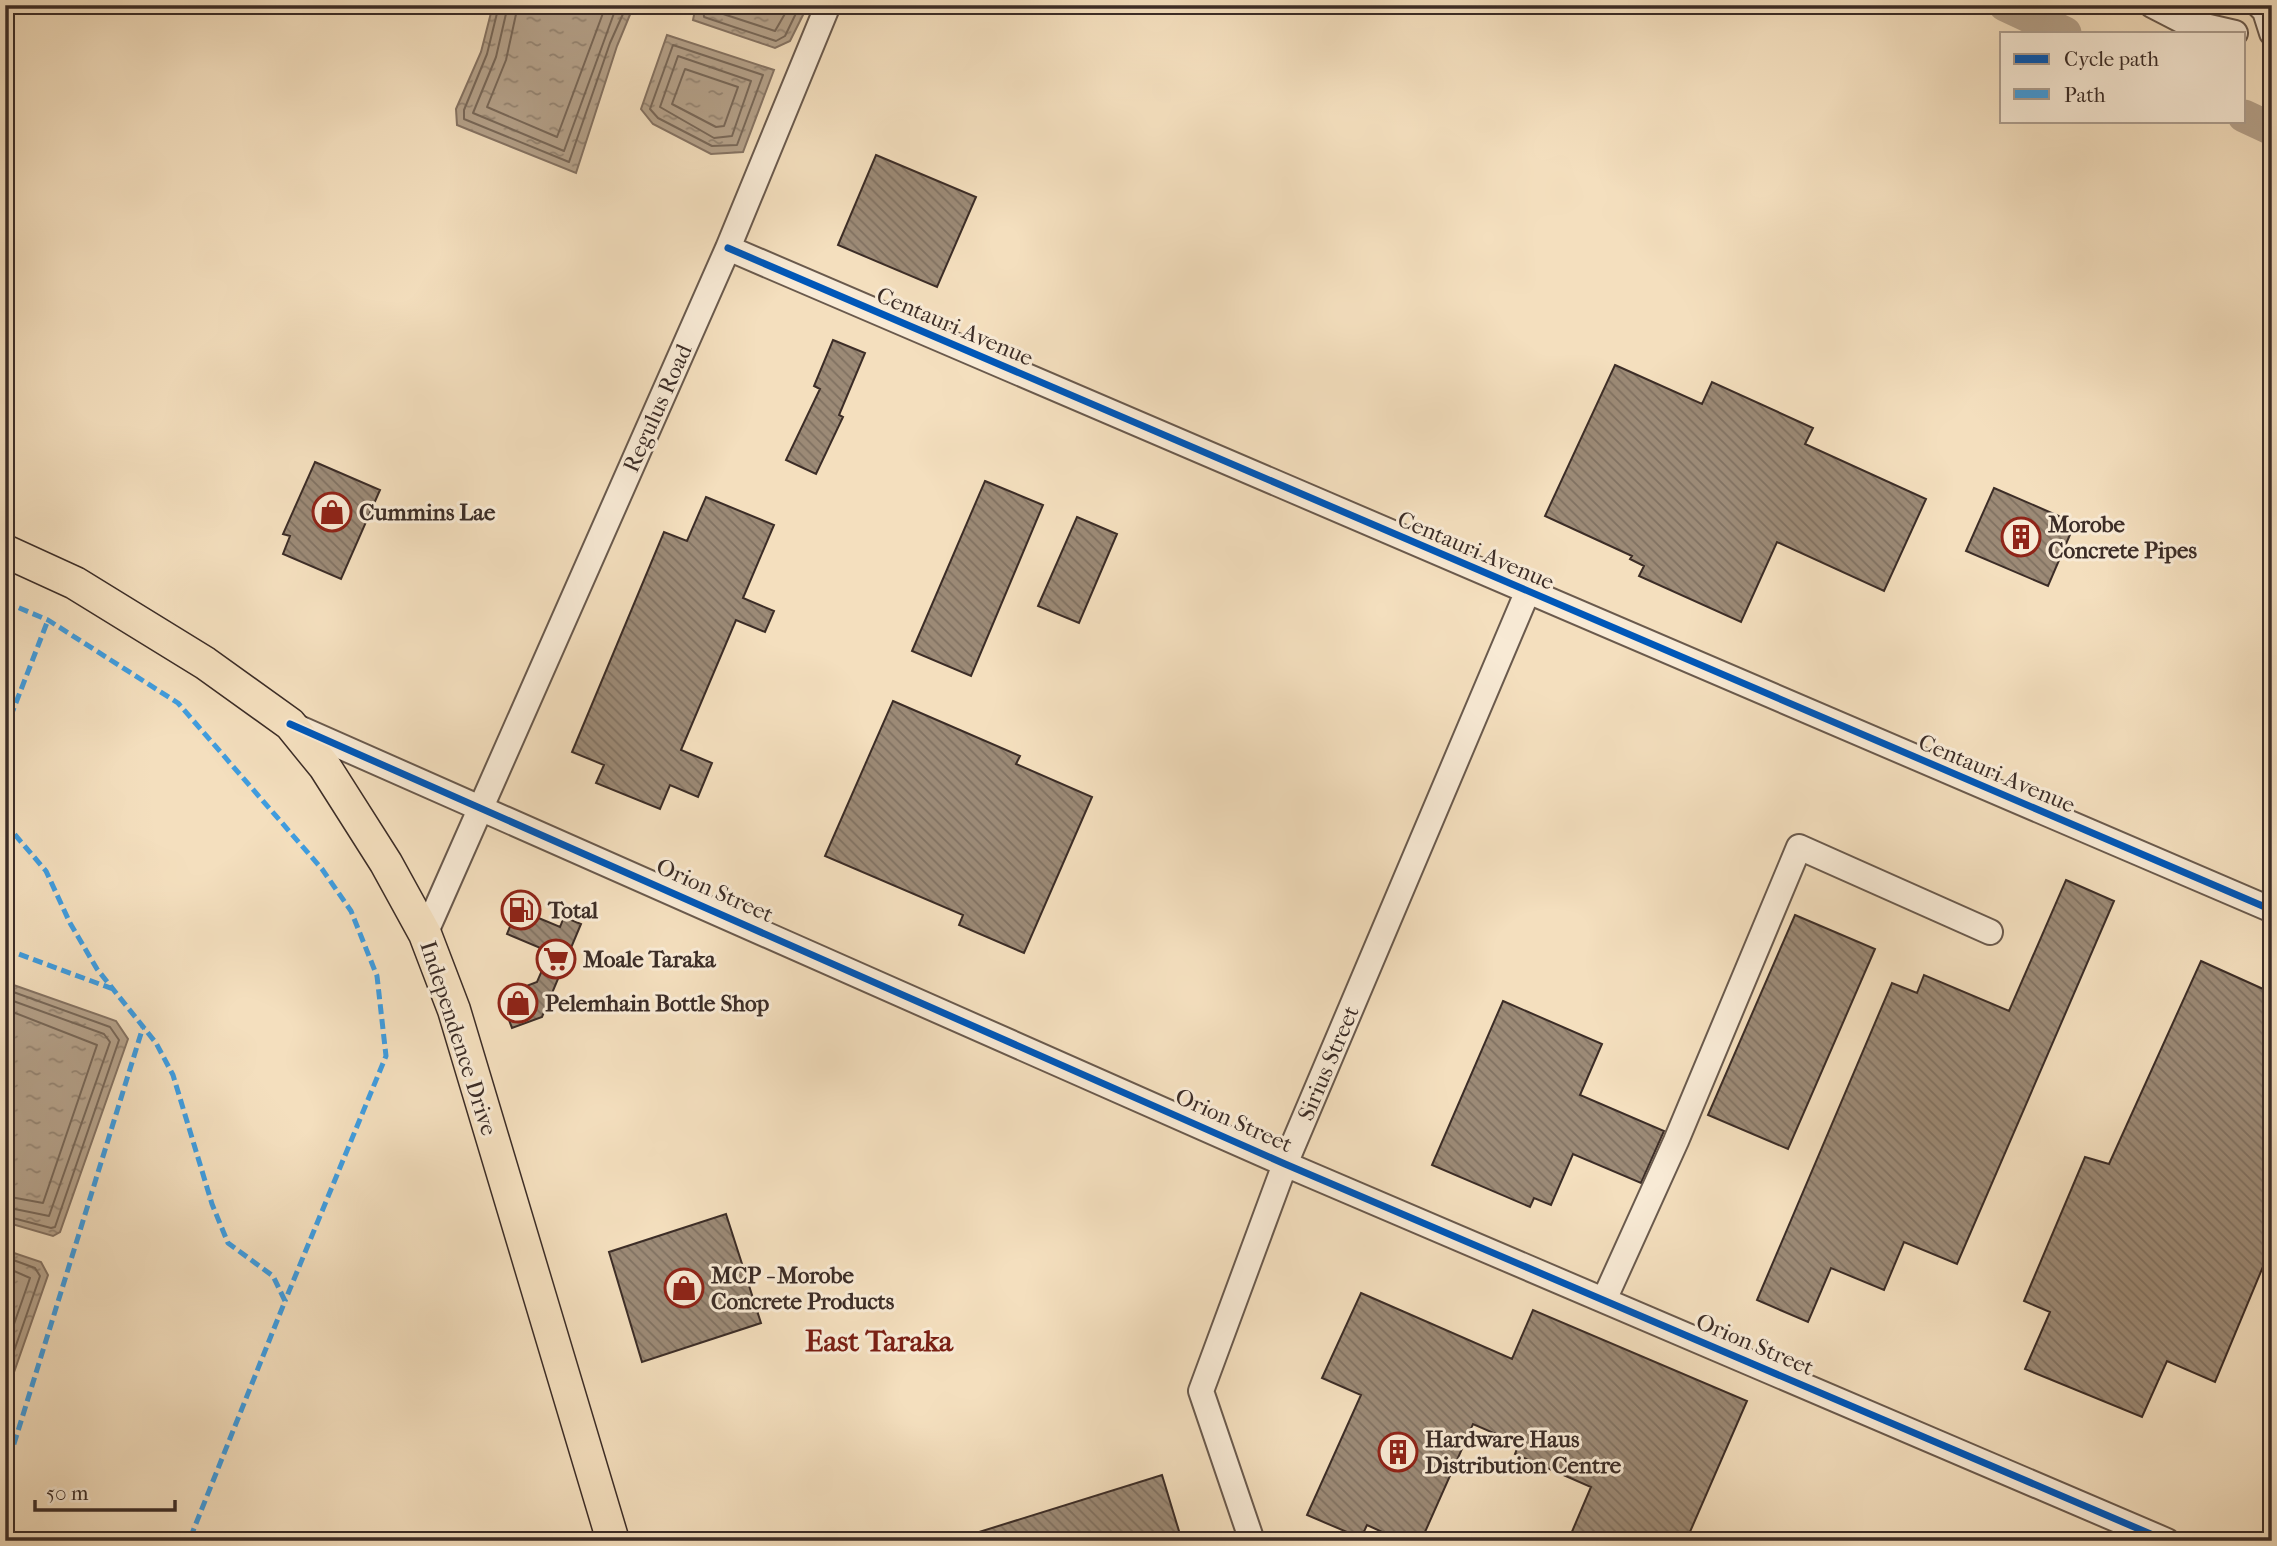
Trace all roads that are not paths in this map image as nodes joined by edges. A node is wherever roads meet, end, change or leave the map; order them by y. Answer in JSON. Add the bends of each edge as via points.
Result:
{"nodes":[{"id":1,"x":828,"y":5,"type":"edge"},
{"id":2,"x":2152,"y":5,"type":"edge"},
{"id":3,"x":2259,"y":5,"type":"edge"},
{"id":4,"x":2231,"y":32,"type":"edge"},
{"id":5,"x":2272,"y":33,"type":"edge"},
{"id":6,"x":2246,"y":35,"type":"edge"},
{"id":7,"x":2272,"y":41,"type":"edge"},
{"id":8,"x":728,"y":248,"type":"junction"},
{"id":9,"x":5,"y":551,"type":"edge"},
{"id":10,"x":1527,"y":593,"type":"junction"},
{"id":11,"x":290,"y":724,"type":"junction"},
{"id":12,"x":480,"y":807,"type":"junction"},
{"id":13,"x":2272,"y":910,"type":"edge"},
{"id":14,"x":1990,"y":932,"type":"dead end"},
{"id":15,"x":425,"y":934,"type":"junction"},
{"id":16,"x":1285,"y":1164,"type":"junction"},
{"id":17,"x":1604,"y":1300,"type":"junction"},
{"id":18,"x":613,"y":1541,"type":"edge"},
{"id":19,"x":1252,"y":1541,"type":"edge"},
{"id":20,"x":2167,"y":1541,"type":"edge"}],
"edges":[{"from":1,"to":8,"type":"street","name":"Regulus Road"},
{"from":2,"to":4,"type":"street","via":[[2183,21]]},
{"from":3,"to":5,"type":"street"},
{"from":6,"to":7,"type":"street"},
{"from":8,"to":10,"type":"street","name":"Centauri Avenue"},
{"from":8,"to":12,"type":"street","name":"Regulus Road"},
{"from":9,"to":11,"type":"main road","name":"Independence Drive","via":[[95,596],[205,663]]},
{"from":10,"to":13,"type":"street","name":"Centauri Avenue"},
{"from":10,"to":16,"type":"street","name":"Sirius Street"},
{"from":11,"to":12,"type":"street","name":"Orion Street"},
{"from":11,"to":15,"type":"main road","name":"Independence Drive","via":[[346,800]]},
{"from":12,"to":15,"type":"street","name":"Regulus Road"},
{"from":12,"to":16,"type":"street","name":"Orion Street"},
{"from":14,"to":17,"type":"street","via":[[1799,847]]},
{"from":15,"to":18,"type":"main road","name":"Independence Drive","via":[[454,1010]]},
{"from":16,"to":17,"type":"street","name":"Orion Street"},
{"from":16,"to":19,"type":"street","name":"Sirius Street","via":[[1201,1391]]},
{"from":17,"to":20,"type":"street","name":"Orion Street"}]}
